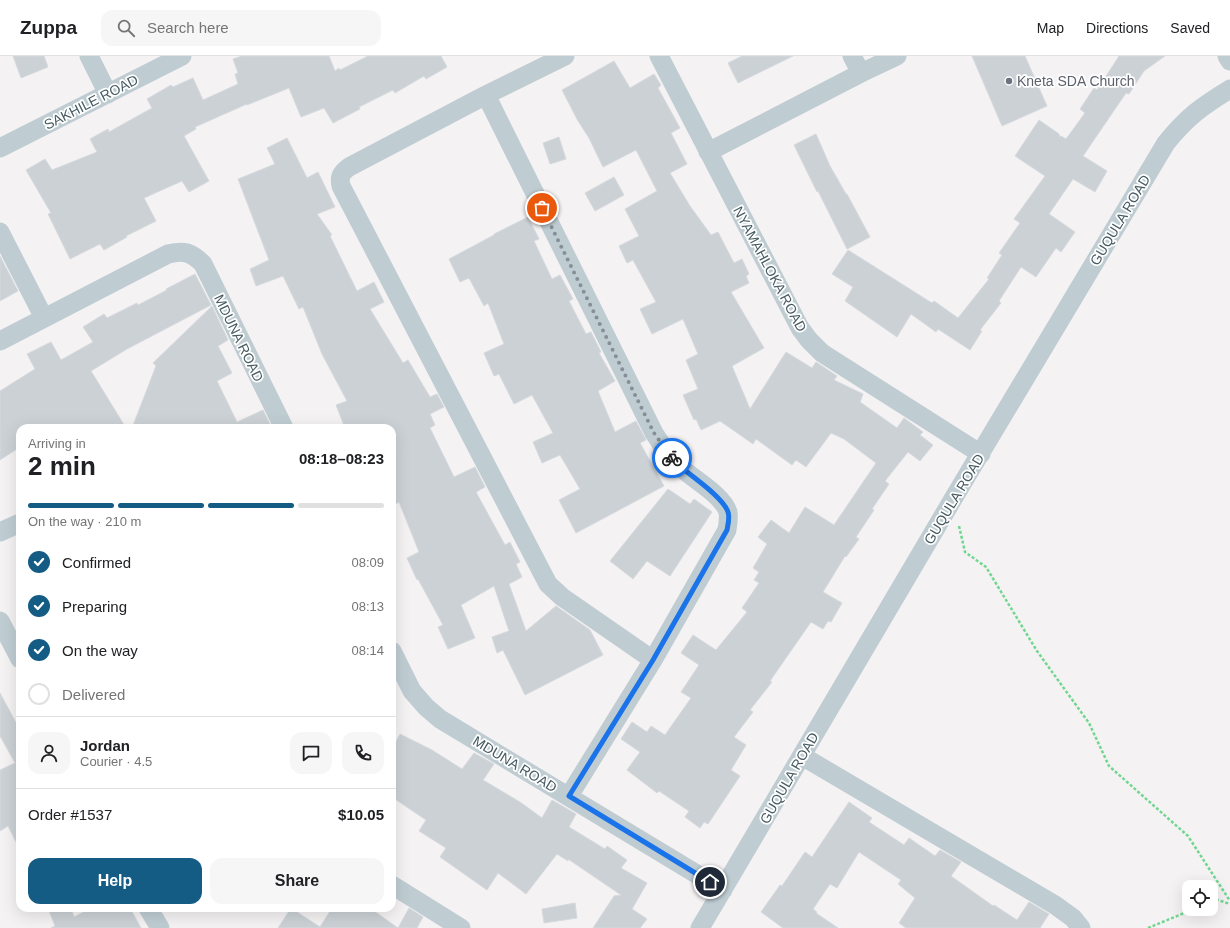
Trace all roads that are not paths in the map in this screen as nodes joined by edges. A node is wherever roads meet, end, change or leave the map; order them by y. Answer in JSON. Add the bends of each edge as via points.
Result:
{"nodes":[{"id":1,"x":89,"y":56,"type":"edge"},
{"id":2,"x":182,"y":56,"type":"edge"},
{"id":3,"x":565,"y":56,"type":"edge"},
{"id":4,"x":659,"y":56,"type":"edge"},
{"id":5,"x":852,"y":56,"type":"edge"},
{"id":6,"x":897,"y":56,"type":"edge"},
{"id":7,"x":1227,"y":56,"type":"edge"},
{"id":8,"x":1230,"y":61,"type":"edge"},
{"id":9,"x":861,"y":73,"type":"junction"},
{"id":10,"x":1230,"y":89,"type":"edge"},
{"id":11,"x":108,"y":94,"type":"junction"},
{"id":12,"x":486,"y":95,"type":"junction"},
{"id":13,"x":0,"y":148,"type":"edge"},
{"id":14,"x":708,"y":152,"type":"junction"},
{"id":15,"x":0,"y":232,"type":"edge"},
{"id":16,"x":44,"y":318,"type":"junction"},
{"id":17,"x":0,"y":341,"type":"edge"},
{"id":18,"x":282,"y":424,"type":"edge"},
{"id":19,"x":981,"y":454,"type":"junction"},
{"id":20,"x":16,"y":525,"type":"edge"},
{"id":21,"x":0,"y":532,"type":"edge"},
{"id":22,"x":0,"y":621,"type":"edge"},
{"id":23,"x":16,"y":651,"type":"edge"},
{"id":24,"x":396,"y":659,"type":"edge"},
{"id":25,"x":653,"y":660,"type":"junction"},
{"id":26,"x":802,"y":756,"type":"junction"},
{"id":27,"x":569,"y":796,"type":"junction"},
{"id":28,"x":396,"y":887,"type":"edge"},
{"id":29,"x":723,"y":890,"type":"junction"},
{"id":30,"x":150,"y":912,"type":"edge"},
{"id":31,"x":160,"y":928,"type":"edge"},
{"id":32,"x":461,"y":928,"type":"edge"},
{"id":33,"x":700,"y":928,"type":"edge"},
{"id":34,"x":1081,"y":928,"type":"edge"}],
"edges":[{"from":1,"to":11,"type":"street"},
{"from":2,"to":11,"type":"street","name":"SAKHILE ROAD"},
{"from":3,"to":12,"type":"street"},
{"from":4,"to":14,"type":"street","name":"NYAMAHLOKA ROAD"},
{"from":5,"to":9,"type":"street"},
{"from":6,"to":9,"type":"street"},
{"from":7,"to":8,"type":"street"},
{"from":9,"to":14,"type":"street"},
{"from":10,"to":19,"type":"street","name":"GUQULA ROAD","via":[[1192,114],[1166,143]]},
{"from":11,"to":13,"type":"street","name":"SAKHILE ROAD"},
{"from":12,"to":25,"type":"street","via":[[654,433],[678,465],[715,495],[727,510],[727,530]]},
{"from":12,"to":25,"type":"street","via":[[349,167],[340,175],[339,180],[548,584],[562,597]]},
{"from":14,"to":19,"type":"street","name":"NYAMAHLOKA ROAD","via":[[800,328],[809,340],[822,353]]},
{"from":15,"to":16,"type":"street"},
{"from":16,"to":17,"type":"street"},
{"from":16,"to":18,"type":"street","name":"MDUNA ROAD","via":[[168,254],[179,251],[188,253],[203,264]]},
{"from":19,"to":26,"type":"street","name":"GUQULA ROAD"},
{"from":20,"to":21,"type":"street"},
{"from":22,"to":23,"type":"street"},
{"from":24,"to":27,"type":"street","name":"MDUNA ROAD","via":[[412,691],[440,719]]},
{"from":25,"to":27,"type":"street"},
{"from":26,"to":29,"type":"street","name":"GUQULA ROAD"},
{"from":26,"to":34,"type":"street","via":[[1055,905],[1073,918]]},
{"from":27,"to":29,"type":"street","name":"MDUNA ROAD"},
{"from":28,"to":32,"type":"street"},
{"from":29,"to":33,"type":"street","name":"GUQULA ROAD"},
{"from":30,"to":31,"type":"street"}]}
